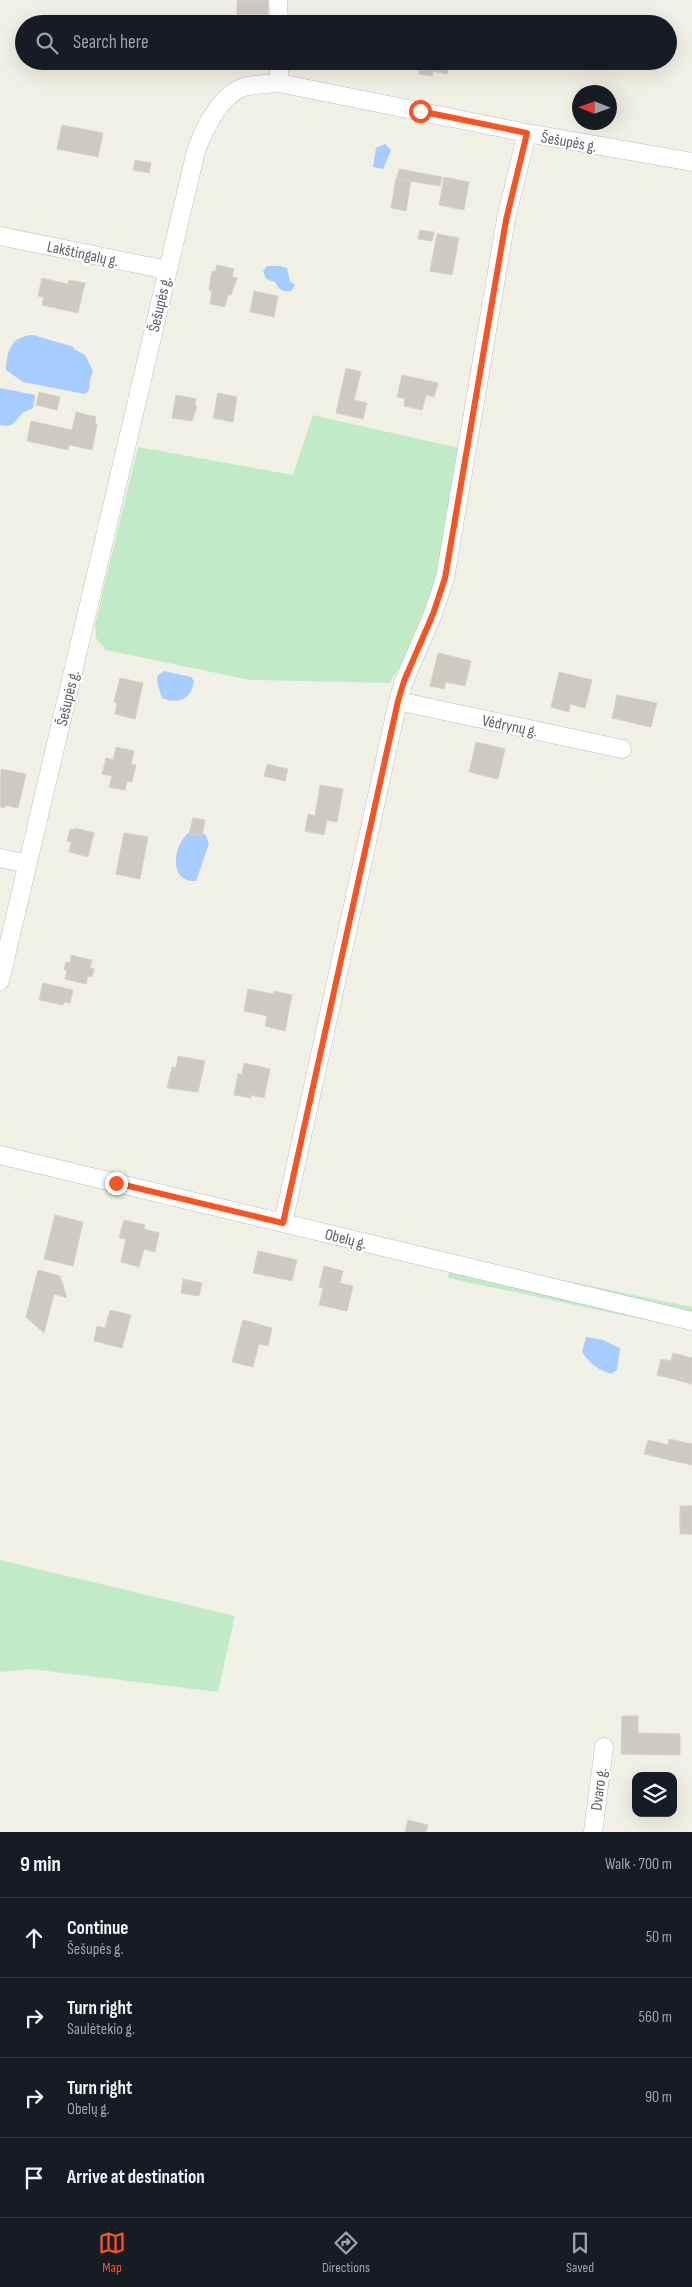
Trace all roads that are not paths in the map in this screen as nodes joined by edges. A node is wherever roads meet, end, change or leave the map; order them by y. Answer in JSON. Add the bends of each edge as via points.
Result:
{"nodes":[{"id":1,"x":278,"y":0,"type":"edge"},
{"id":2,"x":279,"y":15,"type":"edge"},
{"id":3,"x":279,"y":70,"type":"edge"},
{"id":4,"x":279,"y":83,"type":"junction"},
{"id":5,"x":527,"y":133,"type":"junction"},
{"id":6,"x":692,"y":162,"type":"edge"},
{"id":7,"x":0,"y":236,"type":"edge"},
{"id":8,"x":167,"y":270,"type":"junction"},
{"id":9,"x":398,"y":701,"type":"junction"},
{"id":10,"x":622,"y":749,"type":"dead end"},
{"id":11,"x":0,"y":858,"type":"edge"},
{"id":12,"x":28,"y":864,"type":"junction"},
{"id":13,"x":0,"y":981,"type":"edge"},
{"id":14,"x":0,"y":1155,"type":"edge"},
{"id":15,"x":283,"y":1223,"type":"junction"},
{"id":16,"x":692,"y":1321,"type":"edge"},
{"id":17,"x":604,"y":1747,"type":"dead end"},
{"id":18,"x":593,"y":1832,"type":"edge"}],
"edges":[{"from":1,"to":2,"type":"street"},
{"from":3,"to":4,"type":"street"},
{"from":4,"to":5,"type":"street","name":"Šešupės g."},
{"from":4,"to":8,"type":"street","name":"Šešupės g.","via":[[243,87],[219,106],[203,132]]},
{"from":5,"to":6,"type":"street","name":"Šešupės g."},
{"from":5,"to":9,"type":"street","via":[[506,220],[445,578]]},
{"from":7,"to":8,"type":"street","name":"Lakštingalų g."},
{"from":8,"to":12,"type":"street","name":"Šešupės g."},
{"from":9,"to":10,"type":"street","name":"Vėdrynų g."},
{"from":9,"to":15,"type":"street"},
{"from":11,"to":12,"type":"street"},
{"from":12,"to":13,"type":"street","name":"Šešupės g."},
{"from":14,"to":15,"type":"street","name":"Obelų g."},
{"from":15,"to":16,"type":"street","name":"Obelų g."},
{"from":17,"to":18,"type":"street","name":"Dvaro g."}]}
